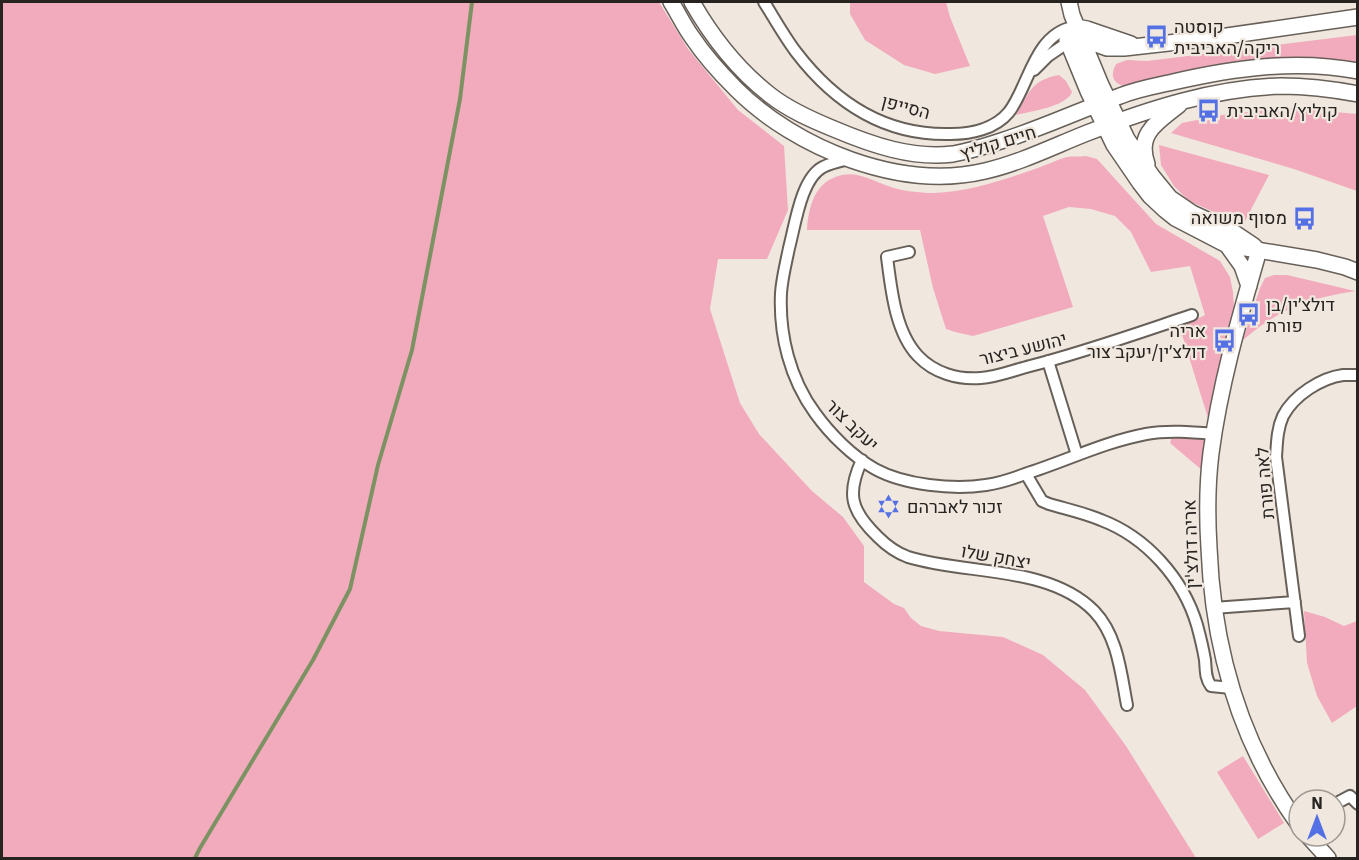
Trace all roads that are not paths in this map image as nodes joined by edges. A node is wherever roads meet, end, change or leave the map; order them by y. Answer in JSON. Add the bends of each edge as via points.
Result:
{"nodes":[{"id":1,"x":671,"y":2,"type":"edge"},
{"id":2,"x":692,"y":2,"type":"edge"},
{"id":3,"x":764,"y":2,"type":"edge"},
{"id":4,"x":1069,"y":2,"type":"edge"},
{"id":5,"x":1358,"y":16,"type":"edge"},
{"id":6,"x":1075,"y":36,"type":"junction"},
{"id":7,"x":1132,"y":47,"type":"junction"},
{"id":8,"x":1358,"y":71,"type":"edge"},
{"id":9,"x":1028,"y":77,"type":"junction"},
{"id":10,"x":1099,"y":80,"type":"junction"},
{"id":11,"x":1358,"y":94,"type":"edge"},
{"id":12,"x":1184,"y":101,"type":"junction"},
{"id":13,"x":1102,"y":103,"type":"junction"},
{"id":14,"x":1112,"y":124,"type":"junction"},
{"id":15,"x":850,"y":159,"type":"junction"},
{"id":16,"x":1152,"y":176,"type":"junction"},
{"id":17,"x":1227,"y":245,"type":"junction"},
{"id":18,"x":1259,"y":250,"type":"junction"},
{"id":19,"x":909,"y":252,"type":"dead end"},
{"id":20,"x":1358,"y":272,"type":"edge"},
{"id":21,"x":1249,"y":286,"type":"junction"},
{"id":22,"x":1192,"y":315,"type":"dead end"},
{"id":23,"x":1048,"y":361,"type":"junction"},
{"id":24,"x":1358,"y":375,"type":"edge"},
{"id":25,"x":1214,"y":434,"type":"junction"},
{"id":26,"x":1077,"y":454,"type":"junction"},
{"id":27,"x":862,"y":460,"type":"junction"},
{"id":28,"x":1026,"y":474,"type":"junction"},
{"id":29,"x":1295,"y":603,"type":"junction"},
{"id":30,"x":1214,"y":608,"type":"junction"},
{"id":31,"x":1299,"y":636,"type":"dead end"},
{"id":32,"x":1231,"y":688,"type":"junction"},
{"id":33,"x":1127,"y":705,"type":"dead end"},
{"id":34,"x":1287,"y":807,"type":"edge"}],
"edges":[{"from":1,"to":15,"type":"street","name":"חיים קוליץ","via":[[692,38],[752,103],[783,126]]},
{"from":2,"to":13,"type":"street","name":"חיים קוליץ","via":[[725,50],[770,95],[818,122],[891,150],[952,154],[970,150]]},
{"from":3,"to":9,"type":"street","name":"הסייפן","via":[[795,51],[823,83],[869,117],[901,129],[923,134],[964,134],[998,123]]},
{"from":4,"to":6,"type":"street"},
{"from":5,"to":7,"type":"street"},
{"from":6,"to":7,"type":"street","via":[[1107,48]]},
{"from":6,"to":9,"type":"street","name":"הסייפן"},
{"from":6,"to":9,"type":"street","name":"הסייפן","via":[[1065,30],[1047,43]]},
{"from":6,"to":10,"type":"street"},
{"from":6,"to":13,"type":"street"},
{"from":7,"to":10,"type":"street","via":[[1116,50],[1105,58]]},
{"from":8,"to":13,"type":"street","name":"חיים קוליץ","via":[[1304,65],[1256,67],[1186,79]]},
{"from":10,"to":13,"type":"street"},
{"from":11,"to":12,"type":"street","name":"חיים קוליץ","via":[[1283,86],[1229,91]]},
{"from":12,"to":14,"type":"street","name":"חיים קוליץ"},
{"from":12,"to":16,"type":"street","via":[[1158,122],[1144,140],[1145,161]]},
{"from":13,"to":14,"type":"street"},
{"from":14,"to":15,"type":"street","name":"חיים קוליץ","via":[[1009,164],[960,176],[915,175]]},
{"from":14,"to":16,"type":"street"},
{"from":14,"to":17,"type":"street","via":[[1131,170],[1150,196],[1175,218]]},
{"from":15,"to":27,"type":"street","name":"יעקב צור","via":[[822,167],[808,182],[784,271],[782,324],[786,352],[808,404],[823,424]]},
{"from":16,"to":18,"type":"street","via":[[1170,198]]},
{"from":17,"to":18,"type":"street"},
{"from":17,"to":21,"type":"street","via":[[1242,266]]},
{"from":18,"to":20,"type":"street"},
{"from":18,"to":21,"type":"street","name":"אריה דולצ'ין"},
{"from":19,"to":23,"type":"street","name":"יהושע ביצור","via":[[887,257],[893,298],[912,348],[932,369],[950,376],[982,378]]},
{"from":21,"to":25,"type":"street","name":"אריה דולצ'ין"},
{"from":22,"to":23,"type":"street","name":"יהושע ביצור"},
{"from":23,"to":26,"type":"street"},
{"from":24,"to":29,"type":"street","name":"לאה פורת","via":[[1343,375],[1306,390],[1283,416],[1277,435],[1276,457]]},
{"from":25,"to":26,"type":"street","name":"יעקב צור","via":[[1148,434]]},
{"from":25,"to":30,"type":"street","name":"אריה דולצ'ין","via":[[1207,521]]},
{"from":26,"to":28,"type":"street","name":"יעקב צור"},
{"from":27,"to":28,"type":"street","name":"יעקב צור","via":[[895,477],[938,485],[985,485]]},
{"from":27,"to":33,"type":"street","name":"יצחק שלו","via":[[853,484],[853,498],[858,514],[884,543],[915,559],[1029,578],[1077,597],[1095,612],[1117,655]]},
{"from":28,"to":32,"type":"street","via":[[1042,501],[1119,528],[1157,558],[1179,584],[1194,614],[1207,680],[1211,686]]},
{"from":29,"to":30,"type":"street"},
{"from":29,"to":31,"type":"street","name":"לאה פורת"},
{"from":30,"to":32,"type":"street","name":"אריה דולצ'ין"},
{"from":32,"to":34,"type":"street","name":"אריה דולצ'ין","via":[[1247,731]]}]}
